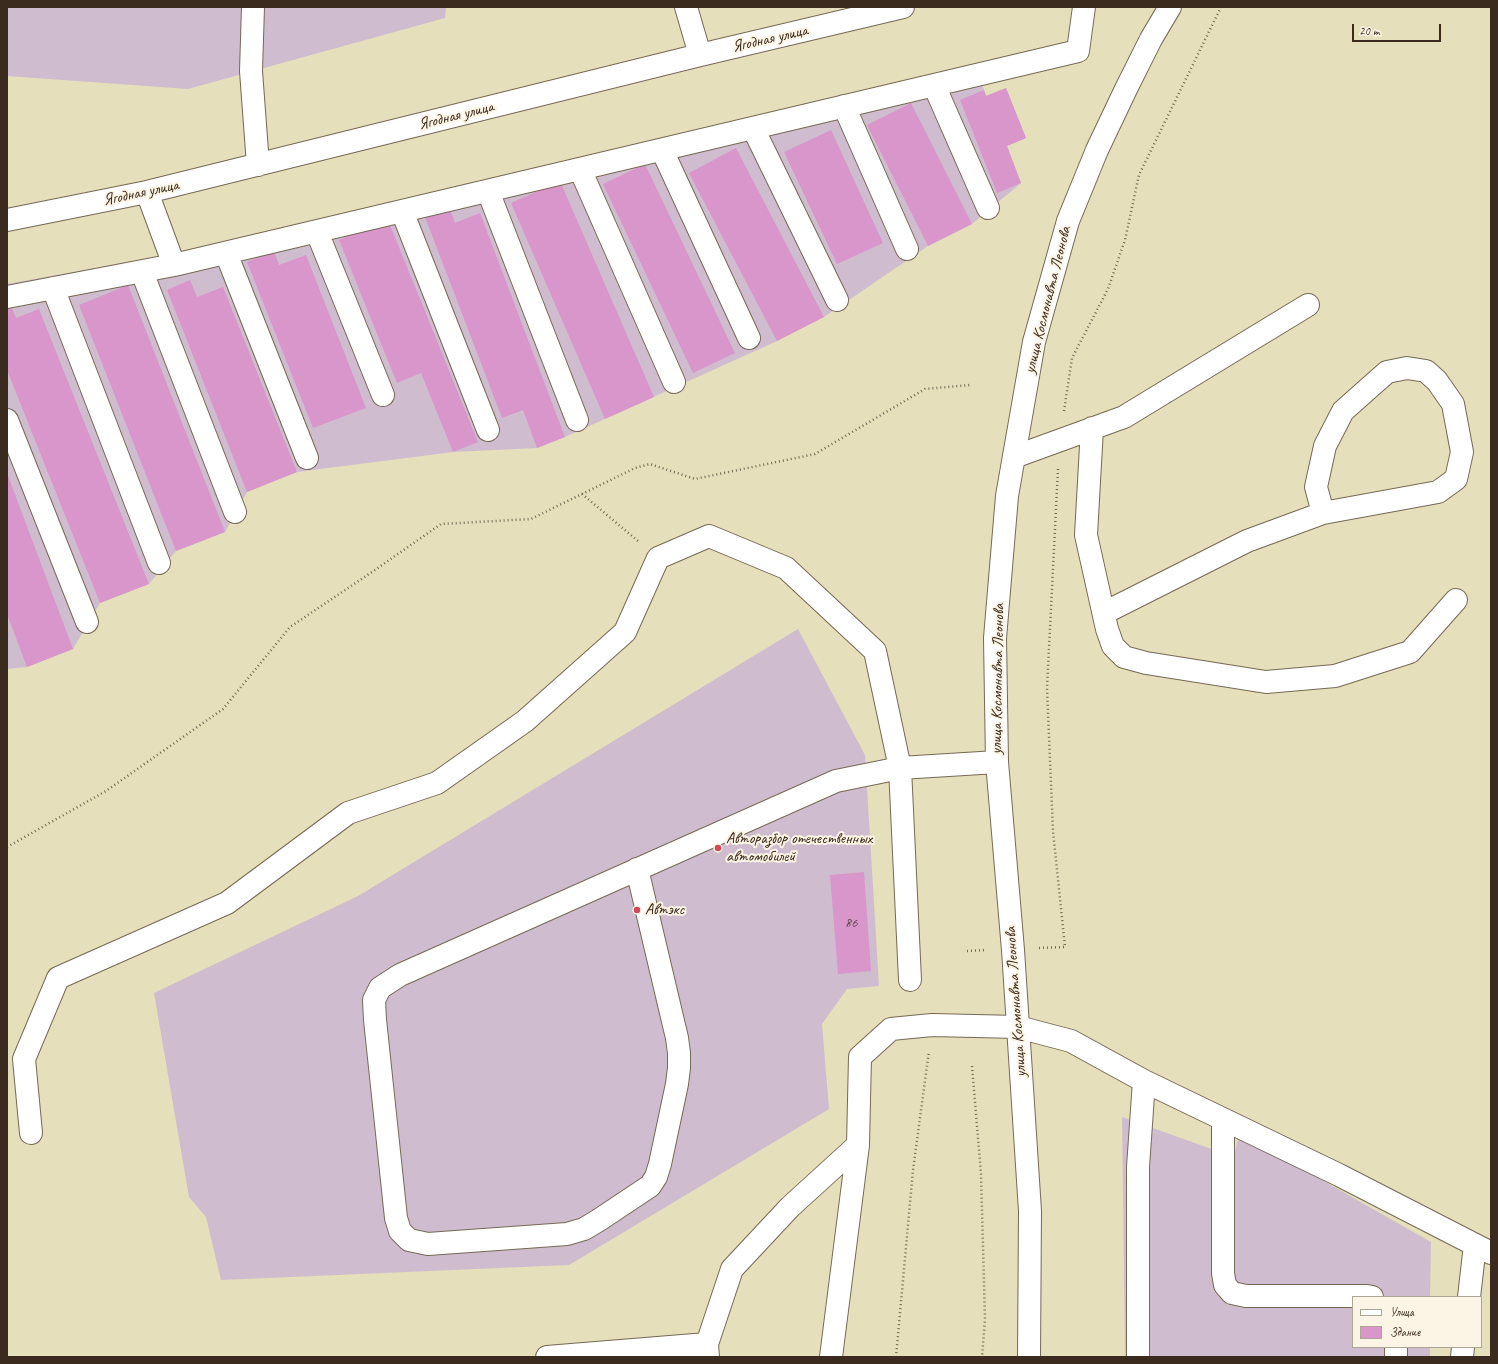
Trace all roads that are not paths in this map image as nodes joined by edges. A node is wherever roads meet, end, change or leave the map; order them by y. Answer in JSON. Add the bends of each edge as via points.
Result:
{"nodes":[{"id":1,"x":253,"y":7,"type":"edge"},
{"id":2,"x":686,"y":7,"type":"edge"},
{"id":3,"x":903,"y":7,"type":"edge"},
{"id":4,"x":1084,"y":7,"type":"edge"},
{"id":5,"x":1170,"y":7,"type":"edge"},
{"id":6,"x":700,"y":55,"type":"junction"},
{"id":7,"x":934,"y":85,"type":"junction"},
{"id":8,"x":844,"y":106,"type":"junction"},
{"id":9,"x":753,"y":128,"type":"junction"},
{"id":10,"x":662,"y":150,"type":"junction"},
{"id":11,"x":258,"y":165,"type":"junction"},
{"id":12,"x":580,"y":169,"type":"junction"},
{"id":13,"x":488,"y":191,"type":"junction"},
{"id":14,"x":147,"y":192,"type":"junction"},
{"id":15,"x":988,"y":208,"type":"dead end"},
{"id":16,"x":402,"y":211,"type":"junction"},
{"id":17,"x":7,"y":220,"type":"edge"},
{"id":18,"x":317,"y":232,"type":"junction"},
{"id":19,"x":908,"y":249,"type":"dead end"},
{"id":20,"x":226,"y":253,"type":"junction"},
{"id":21,"x":174,"y":265,"type":"junction"},
{"id":22,"x":142,"y":272,"type":"junction"},
{"id":23,"x":53,"y":288,"type":"junction"},
{"id":24,"x":7,"y":297,"type":"edge"},
{"id":25,"x":837,"y":300,"type":"dead end"},
{"id":26,"x":1308,"y":305,"type":"dead end"},
{"id":27,"x":749,"y":338,"type":"dead end"},
{"id":28,"x":674,"y":382,"type":"dead end"},
{"id":29,"x":383,"y":396,"type":"dead end"},
{"id":30,"x":7,"y":420,"type":"edge"},
{"id":31,"x":577,"y":420,"type":"dead end"},
{"id":32,"x":1092,"y":428,"type":"junction"},
{"id":33,"x":488,"y":430,"type":"dead end"},
{"id":34,"x":1014,"y":457,"type":"junction"},
{"id":35,"x":307,"y":458,"type":"dead end"},
{"id":36,"x":235,"y":512,"type":"dead end"},
{"id":37,"x":1323,"y":513,"type":"junction"},
{"id":38,"x":159,"y":563,"type":"dead end"},
{"id":39,"x":1456,"y":600,"type":"dead end"},
{"id":40,"x":1104,"y":613,"type":"junction"},
{"id":41,"x":88,"y":622,"type":"dead end"},
{"id":42,"x":997,"y":762,"type":"junction"},
{"id":43,"x":900,"y":768,"type":"junction"},
{"id":44,"x":637,"y":870,"type":"junction"},
{"id":45,"x":910,"y":980,"type":"dead end"},
{"id":46,"x":1018,"y":1027,"type":"junction"},
{"id":47,"x":1144,"y":1081,"type":"junction"},
{"id":48,"x":1223,"y":1119,"type":"junction"},
{"id":49,"x":31,"y":1134,"type":"dead end"},
{"id":50,"x":858,"y":1145,"type":"junction"},
{"id":51,"x":1483,"y":1249,"type":"edge"},
{"id":52,"x":1352,"y":1296,"type":"edge"},
{"id":53,"x":1352,"y":1296,"type":"edge"},
{"id":54,"x":1366,"y":1296,"type":"edge"},
{"id":55,"x":1469,"y":1296,"type":"edge"},
{"id":56,"x":708,"y":1351,"type":"edge"},
{"id":57,"x":547,"y":1357,"type":"edge"},
{"id":58,"x":831,"y":1357,"type":"edge"},
{"id":59,"x":1029,"y":1357,"type":"edge"},
{"id":60,"x":1138,"y":1357,"type":"edge"}],
"edges":[{"from":1,"to":11,"type":"street","via":[[251,71]]},
{"from":2,"to":6,"type":"street"},
{"from":3,"to":6,"type":"street","name":"Ягодная улица"},
{"from":4,"to":7,"type":"street","via":[[1078,51]]},
{"from":5,"to":34,"type":"street","name":"улица Космонавта Леонова","via":[[1150,39],[1126,88],[1068,221],[1034,342]]},
{"from":6,"to":11,"type":"street","name":"Ягодная улица"},
{"from":7,"to":8,"type":"street"},
{"from":7,"to":15,"type":"street"},
{"from":8,"to":9,"type":"street"},
{"from":8,"to":19,"type":"street"},
{"from":9,"to":10,"type":"street"},
{"from":9,"to":25,"type":"street"},
{"from":10,"to":12,"type":"street"},
{"from":10,"to":27,"type":"street"},
{"from":11,"to":14,"type":"street","name":"Ягодная улица"},
{"from":12,"to":13,"type":"street"},
{"from":12,"to":28,"type":"street"},
{"from":13,"to":16,"type":"street"},
{"from":13,"to":31,"type":"street"},
{"from":14,"to":17,"type":"street","name":"Ягодная улица"},
{"from":14,"to":21,"type":"street"},
{"from":16,"to":18,"type":"street"},
{"from":16,"to":33,"type":"street"},
{"from":18,"to":20,"type":"street"},
{"from":18,"to":29,"type":"street"},
{"from":20,"to":21,"type":"street"},
{"from":20,"to":35,"type":"street"},
{"from":21,"to":22,"type":"street"},
{"from":22,"to":23,"type":"street"},
{"from":22,"to":36,"type":"street"},
{"from":23,"to":24,"type":"street"},
{"from":23,"to":38,"type":"street"},
{"from":26,"to":32,"type":"street","via":[[1124,417]]},
{"from":30,"to":41,"type":"street"},
{"from":32,"to":34,"type":"street"},
{"from":32,"to":40,"type":"street","via":[[1086,535]]},
{"from":34,"to":42,"type":"street","name":"улица Космонавта Леонова","via":[[995,638]]},
{"from":37,"to":37,"type":"street","via":[[1438,492],[1456,479],[1462,452],[1453,404],[1437,381],[1426,371],[1407,368],[1387,372],[1343,411],[1325,446],[1316,488]]},
{"from":37,"to":40,"type":"street","via":[[1247,541]]},
{"from":39,"to":40,"type":"street","via":[[1410,652],[1335,676],[1266,682],[1146,663],[1124,657],[1113,646]]},
{"from":42,"to":43,"type":"street"},
{"from":42,"to":46,"type":"street","name":"улица Космонавта Леонова"},
{"from":43,"to":44,"type":"street","via":[[836,781]]},
{"from":43,"to":45,"type":"street"},
{"from":43,"to":49,"type":"street","via":[[875,651],[786,568],[709,536],[658,558],[625,632],[525,722],[437,783],[348,813],[227,903],[58,978],[24,1059]]},
{"from":44,"to":44,"type":"street","via":[[400,975],[380,988],[374,1000],[375,1020],[395,1210],[400,1231],[408,1240],[428,1244],[567,1234],[584,1229],[612,1212],[650,1186],[656,1177],[677,1084],[679,1053]]},
{"from":46,"to":47,"type":"street","via":[[1071,1041]]},
{"from":46,"to":50,"type":"street","via":[[932,1025],[891,1029],[860,1057]]},
{"from":46,"to":59,"type":"street","name":"улица Космонавта Леонова","via":[[1030,1211]]},
{"from":47,"to":48,"type":"street"},
{"from":47,"to":60,"type":"street","via":[[1138,1167]]},
{"from":48,"to":51,"type":"street"},
{"from":48,"to":52,"type":"street","via":[[1225,1285],[1232,1293],[1246,1296]]},
{"from":50,"to":56,"type":"street","via":[[790,1207],[732,1269]]},
{"from":50,"to":58,"type":"street"},
{"from":51,"to":55,"type":"street"},
{"from":53,"to":54,"type":"street"},
{"from":56,"to":57,"type":"street"}]}
